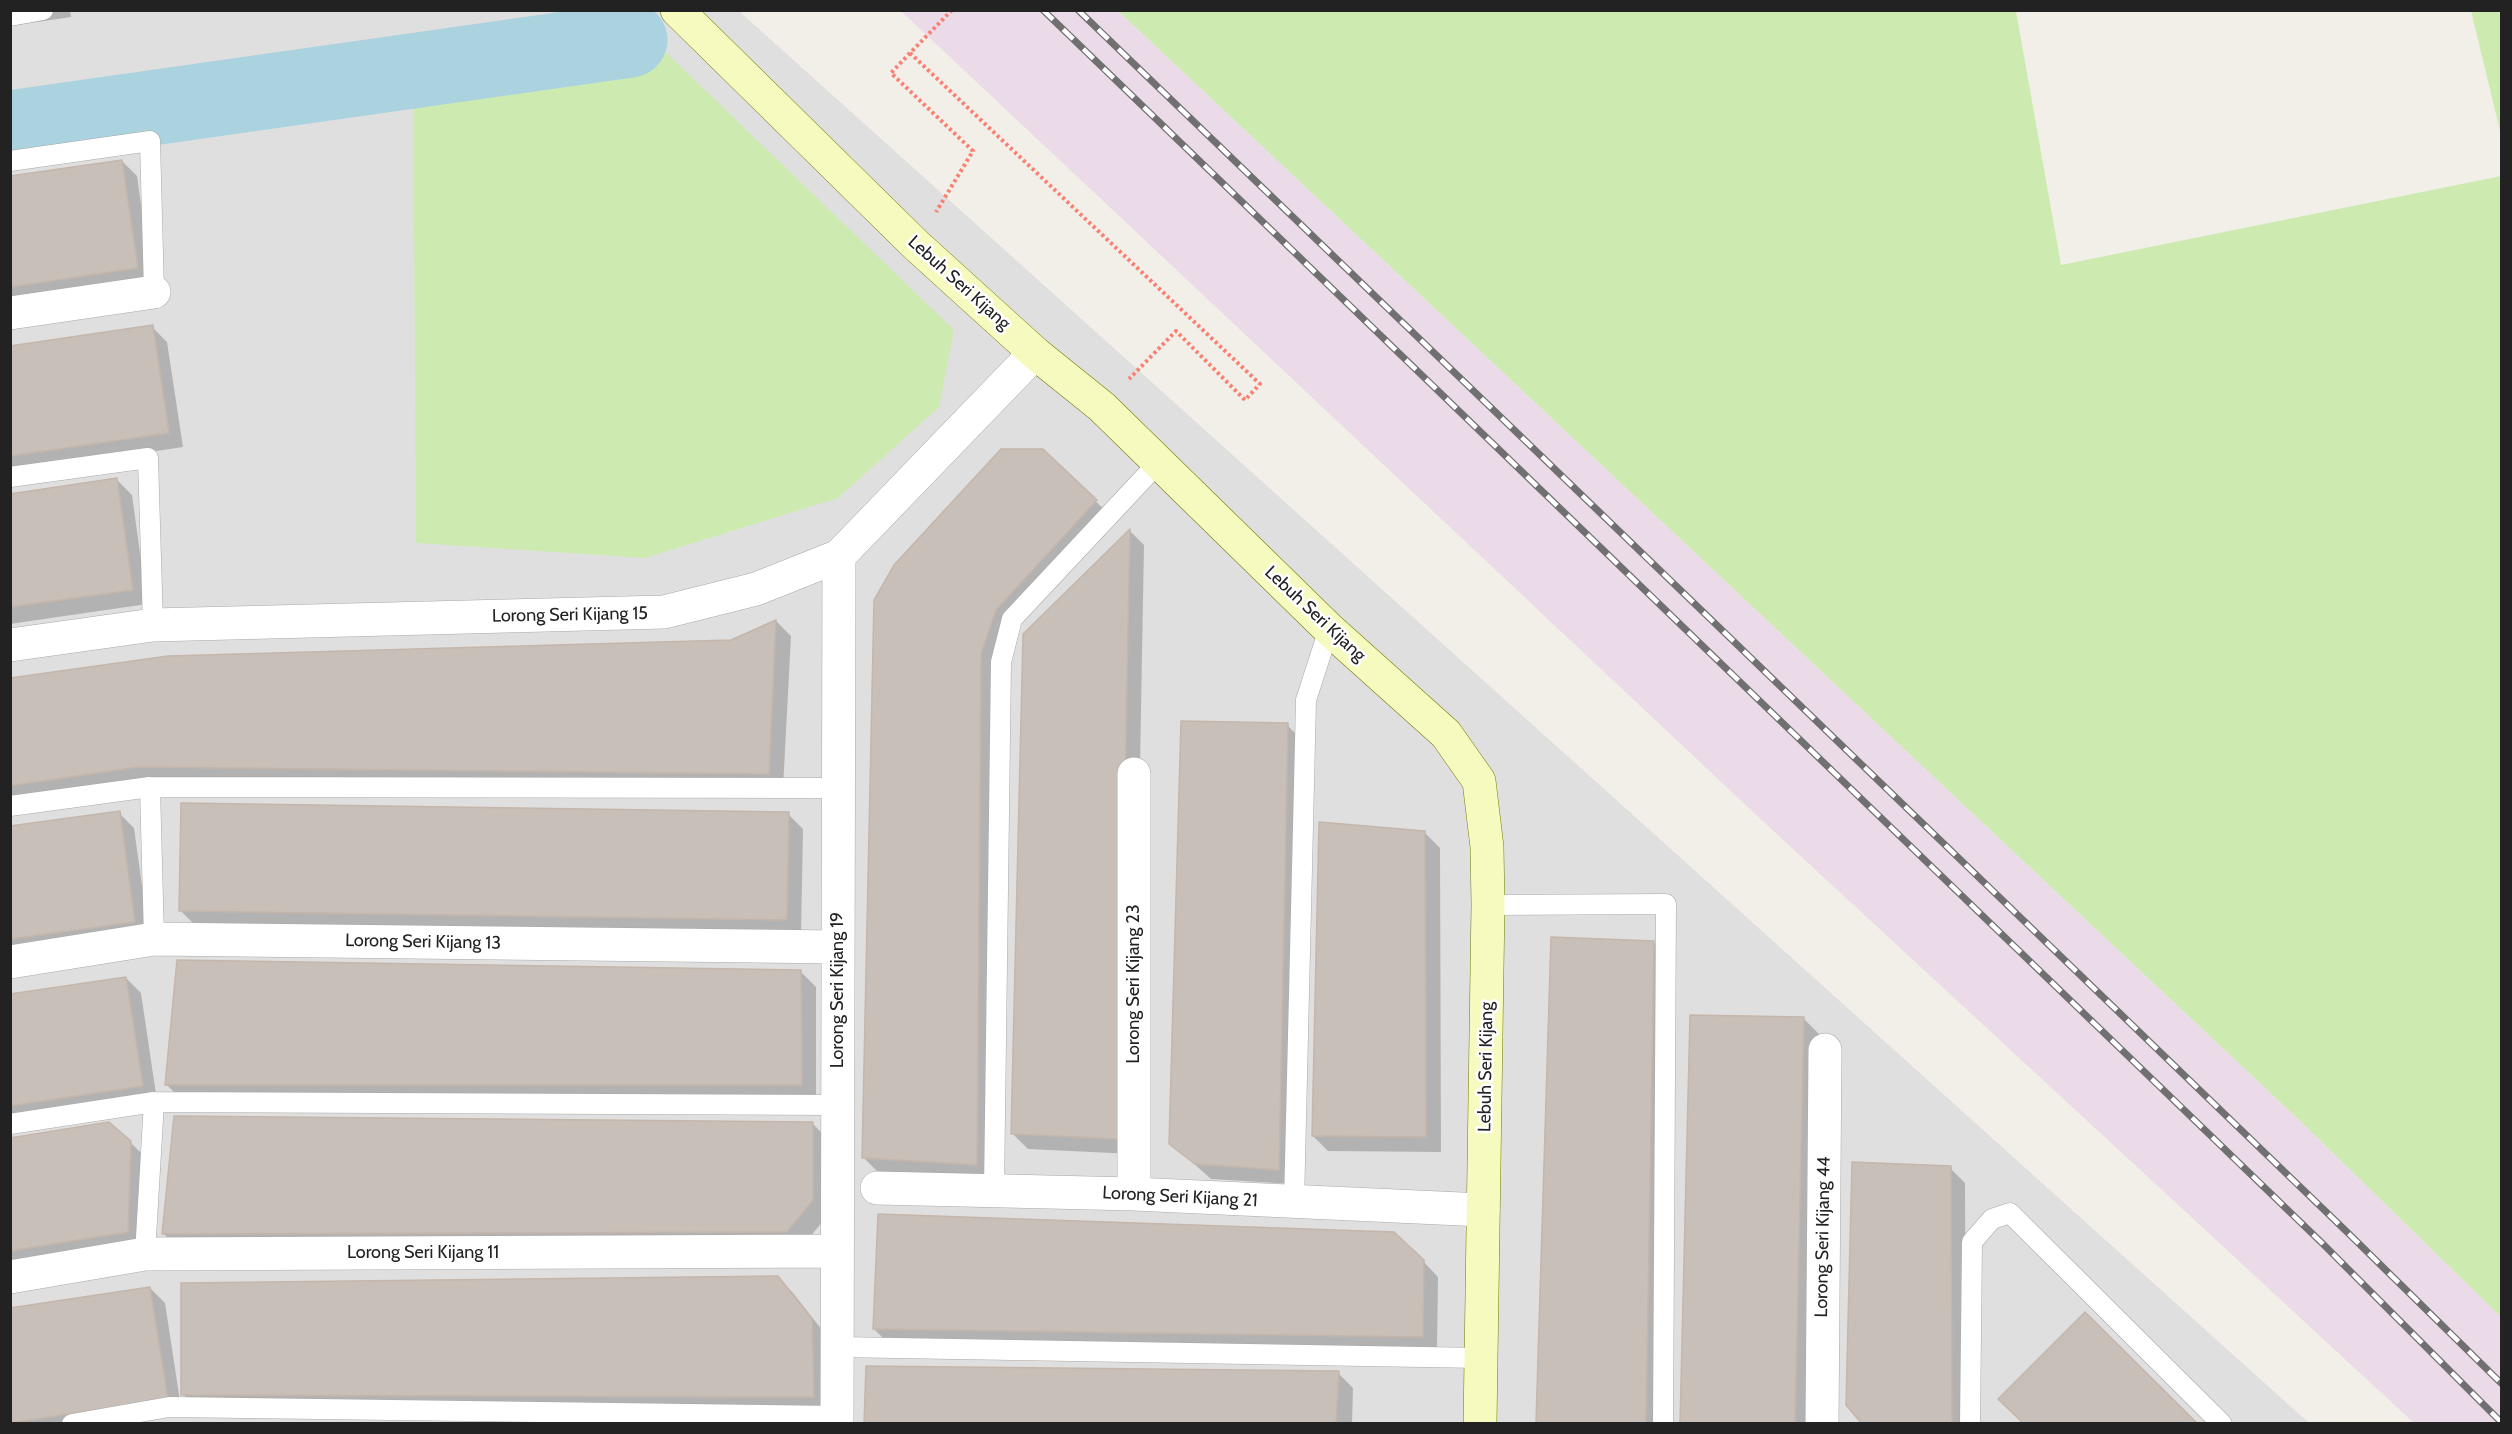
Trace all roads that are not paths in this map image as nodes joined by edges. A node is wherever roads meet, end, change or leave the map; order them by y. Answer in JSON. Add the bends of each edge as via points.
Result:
{"nodes":[{"id":1,"x":43,"y":10,"type":"edge"},
{"id":2,"x":677,"y":10,"type":"edge"},
{"id":3,"x":10,"y":16,"type":"edge"},
{"id":4,"x":10,"y":161,"type":"edge"},
{"id":5,"x":154,"y":292,"type":"joint"},
{"id":6,"x":10,"y":313,"type":"edge"},
{"id":7,"x":1035,"y":352,"type":"junction"},
{"id":8,"x":1158,"y":463,"type":"junction"},
{"id":9,"x":10,"y":477,"type":"edge"},
{"id":10,"x":839,"y":556,"type":"junction"},
{"id":11,"x":153,"y":625,"type":"junction"},
{"id":12,"x":1329,"y":628,"type":"junction"},
{"id":13,"x":10,"y":645,"type":"edge"},
{"id":14,"x":1134,"y":774,"type":"dead end"},
{"id":15,"x":150,"y":787,"type":"junction"},
{"id":16,"x":839,"y":788,"type":"junction"},
{"id":17,"x":10,"y":806,"type":"edge"},
{"id":18,"x":1488,"y":905,"type":"junction"},
{"id":19,"x":154,"y":939,"type":"junction"},
{"id":20,"x":838,"y":947,"type":"junction"},
{"id":21,"x":10,"y":962,"type":"edge"},
{"id":22,"x":1825,"y":1050,"type":"dead end"},
{"id":23,"x":154,"y":1102,"type":"junction"},
{"id":24,"x":838,"y":1105,"type":"junction"},
{"id":25,"x":10,"y":1124,"type":"edge"},
{"id":26,"x":878,"y":1188,"type":"dead end"},
{"id":27,"x":994,"y":1190,"type":"junction"},
{"id":28,"x":1134,"y":1194,"type":"junction"},
{"id":29,"x":1294,"y":1203,"type":"junction"},
{"id":30,"x":1483,"y":1210,"type":"junction"},
{"id":31,"x":837,"y":1251,"type":"junction"},
{"id":32,"x":145,"y":1254,"type":"junction"},
{"id":33,"x":10,"y":1277,"type":"edge"},
{"id":34,"x":837,"y":1347,"type":"junction"},
{"id":35,"x":1481,"y":1358,"type":"junction"},
{"id":36,"x":837,"y":1420,"type":"edge"},
{"id":37,"x":72,"y":1424,"type":"edge"},
{"id":38,"x":1480,"y":1424,"type":"edge"},
{"id":39,"x":1663,"y":1424,"type":"edge"},
{"id":40,"x":1822,"y":1424,"type":"edge"},
{"id":41,"x":1970,"y":1424,"type":"edge"},
{"id":42,"x":2222,"y":1424,"type":"edge"}],
"edges":[{"from":1,"to":3,"type":"lane"},
{"from":2,"to":7,"type":"street","name":"Lebuh Seri Kijang","via":[[916,245]]},
{"from":4,"to":5,"type":"lane","via":[[150,141]]},
{"from":5,"to":6,"type":"street"},
{"from":7,"to":8,"type":"street","name":"Lebuh Seri Kijang","via":[[1102,407]]},
{"from":7,"to":10,"type":"street","name":"Lorong Seri Kijang 15"},
{"from":8,"to":12,"type":"street","name":"Lebuh Seri Kijang"},
{"from":8,"to":27,"type":"lane","via":[[1012,619],[1001,662]]},
{"from":9,"to":11,"type":"lane","via":[[148,458]]},
{"from":10,"to":11,"type":"street","name":"Lorong Seri Kijang 15","via":[[756,589],[664,612]]},
{"from":10,"to":16,"type":"street","name":"Lorong Seri Kijang 19"},
{"from":11,"to":13,"type":"street","name":"Lorong Seri Kijang 15"},
{"from":12,"to":18,"type":"street","name":"Lebuh Seri Kijang","via":[[1446,735],[1479,781],[1487,847]]},
{"from":12,"to":29,"type":"lane","via":[[1306,700]]},
{"from":14,"to":28,"type":"street","name":"Lorong Seri Kijang 23"},
{"from":15,"to":16,"type":"lane"},
{"from":15,"to":17,"type":"lane"},
{"from":15,"to":19,"type":"lane"},
{"from":16,"to":20,"type":"street","name":"Lorong Seri Kijang 19"},
{"from":18,"to":30,"type":"street","name":"Lebuh Seri Kijang"},
{"from":18,"to":39,"type":"lane","via":[[1666,904]]},
{"from":19,"to":20,"type":"street","name":"Lorong Seri Kijang 13"},
{"from":19,"to":21,"type":"street","name":"Lorong Seri Kijang 13"},
{"from":20,"to":24,"type":"street","name":"Lorong Seri Kijang 19"},
{"from":22,"to":40,"type":"street","name":"Lorong Seri Kijang 44"},
{"from":23,"to":24,"type":"lane"},
{"from":23,"to":25,"type":"lane"},
{"from":23,"to":32,"type":"lane"},
{"from":24,"to":31,"type":"street","name":"Lorong Seri Kijang 19"},
{"from":26,"to":27,"type":"street","name":"Lorong Seri Kijang 21"},
{"from":27,"to":28,"type":"street","name":"Lorong Seri Kijang 21"},
{"from":28,"to":29,"type":"street","name":"Lorong Seri Kijang 21"},
{"from":29,"to":30,"type":"street","name":"Lorong Seri Kijang 21"},
{"from":30,"to":35,"type":"street","name":"Lebuh Seri Kijang"},
{"from":31,"to":32,"type":"street","name":"Lorong Seri Kijang 11"},
{"from":31,"to":34,"type":"street","name":"Lorong Seri Kijang 19"},
{"from":32,"to":33,"type":"street","name":"Lorong Seri Kijang 11"},
{"from":34,"to":35,"type":"lane"},
{"from":34,"to":36,"type":"street","name":"Lorong Seri Kijang 19"},
{"from":35,"to":38,"type":"street","name":"Lebuh Seri Kijang"},
{"from":36,"to":37,"type":"lane","via":[[169,1407]]},
{"from":41,"to":42,"type":"lane","via":[[1972,1242],[1992,1219],[2010,1213]]}]}
